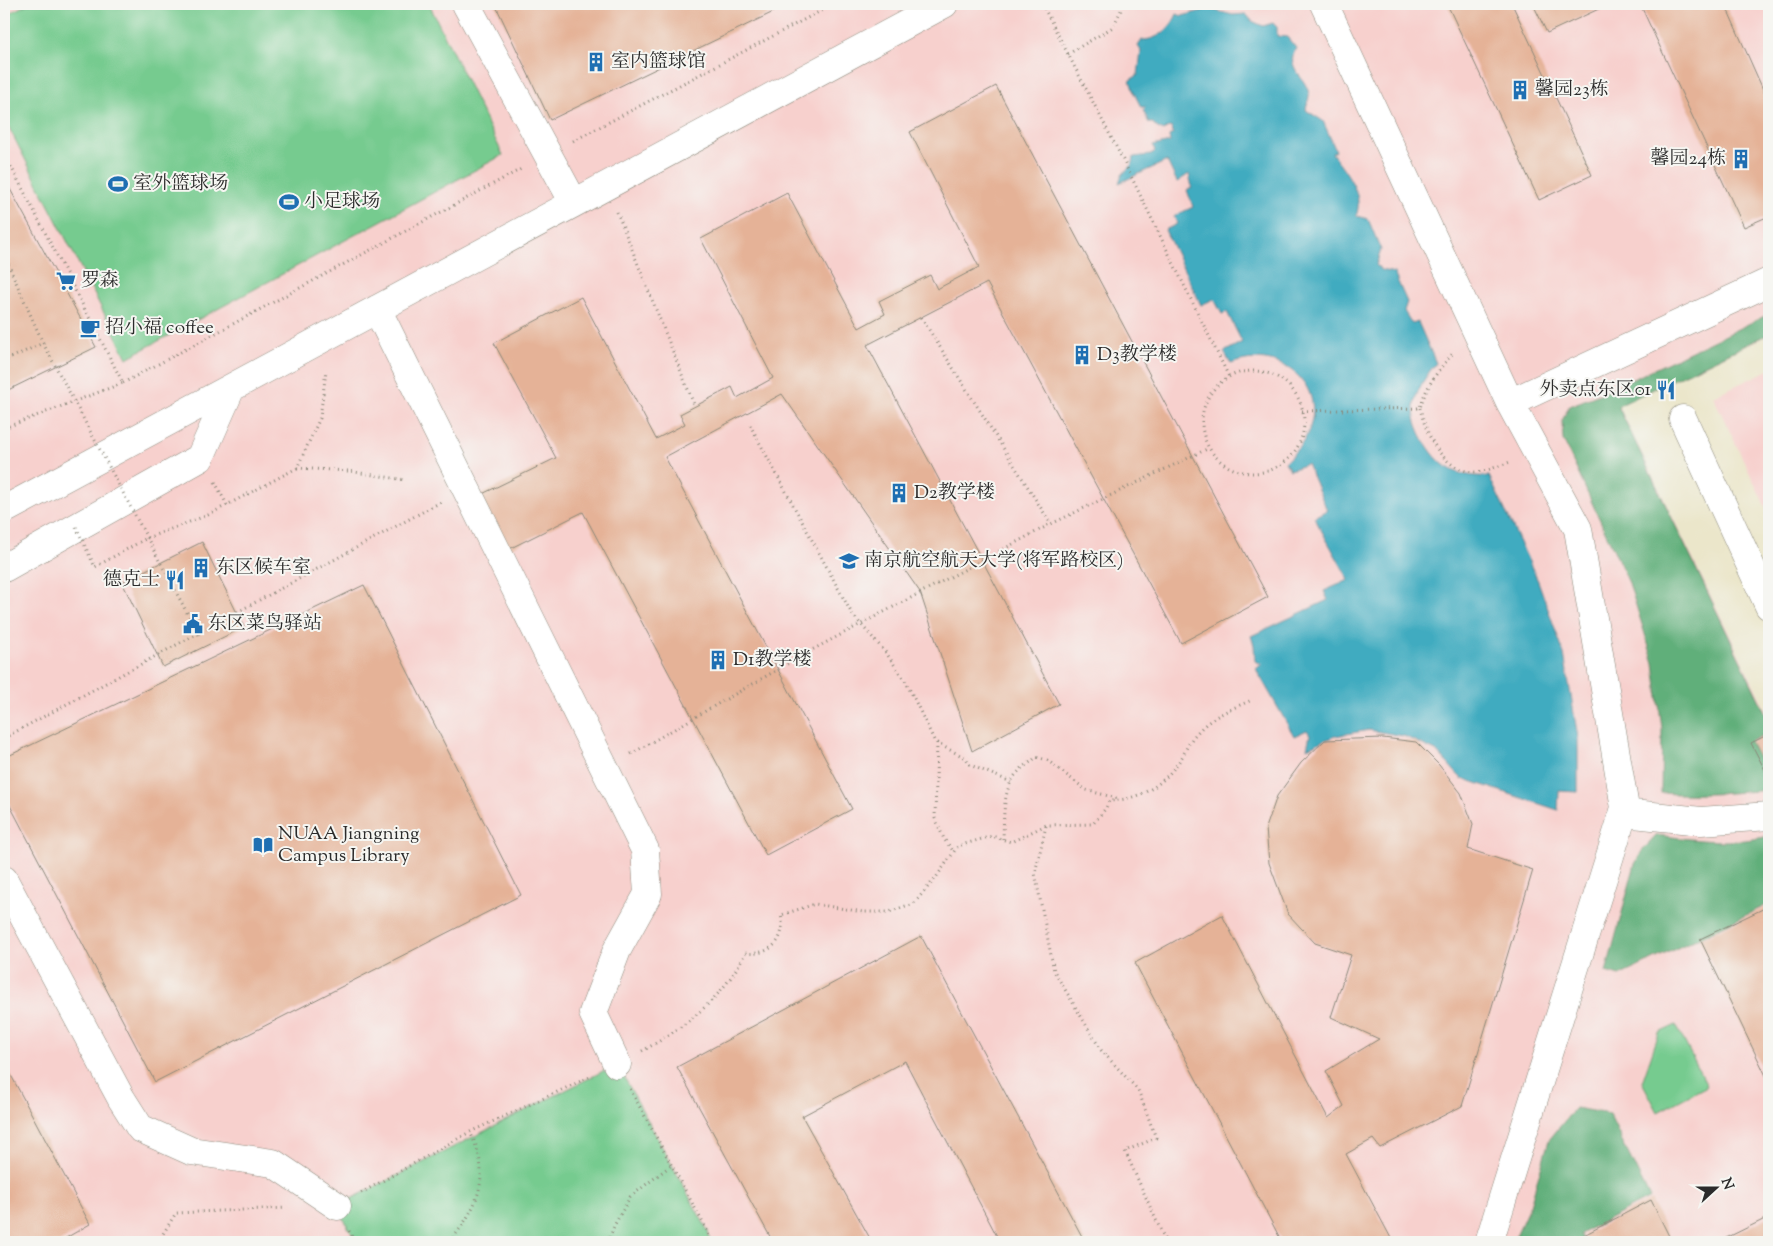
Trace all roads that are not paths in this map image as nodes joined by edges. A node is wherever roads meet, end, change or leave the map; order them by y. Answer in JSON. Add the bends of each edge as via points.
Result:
{"nodes":[{"id":1,"x":466,"y":4,"type":"edge"},
{"id":2,"x":944,"y":4,"type":"edge"},
{"id":3,"x":1324,"y":4,"type":"edge"},
{"id":4,"x":574,"y":203,"type":"junction"},
{"id":5,"x":1769,"y":282,"type":"edge"},
{"id":6,"x":377,"y":309,"type":"junction"},
{"id":7,"x":232,"y":388,"type":"junction"},
{"id":8,"x":1510,"y":403,"type":"junction"},
{"id":9,"x":1683,"y":419,"type":"dead end"},
{"id":10,"x":4,"y":510,"type":"edge"},
{"id":11,"x":4,"y":568,"type":"edge"},
{"id":12,"x":1769,"y":606,"type":"edge"},
{"id":13,"x":1624,"y":813,"type":"junction"},
{"id":14,"x":1769,"y":816,"type":"edge"},
{"id":15,"x":4,"y":880,"type":"edge"},
{"id":16,"x":617,"y":1064,"type":"road end"},
{"id":17,"x":337,"y":1206,"type":"road end"},
{"id":18,"x":1489,"y":1242,"type":"edge"}],
"edges":[{"from":1,"to":4,"type":"street"},
{"from":2,"to":4,"type":"street"},
{"from":3,"to":8,"type":"street"},
{"from":4,"to":6,"type":"street"},
{"from":5,"to":8,"type":"street"},
{"from":6,"to":7,"type":"street"},
{"from":6,"to":16,"type":"street","via":[[645,850],[648,894],[617,950],[593,1013]]},
{"from":7,"to":10,"type":"street"},
{"from":7,"to":11,"type":"street","via":[[200,458]]},
{"from":8,"to":13,"type":"street","via":[[1578,529]]},
{"from":9,"to":12,"type":"street"},
{"from":13,"to":14,"type":"street","via":[[1700,821]]},
{"from":13,"to":18,"type":"street"},
{"from":15,"to":17,"type":"street","via":[[140,1128],[192,1151],[273,1163]]}]}
